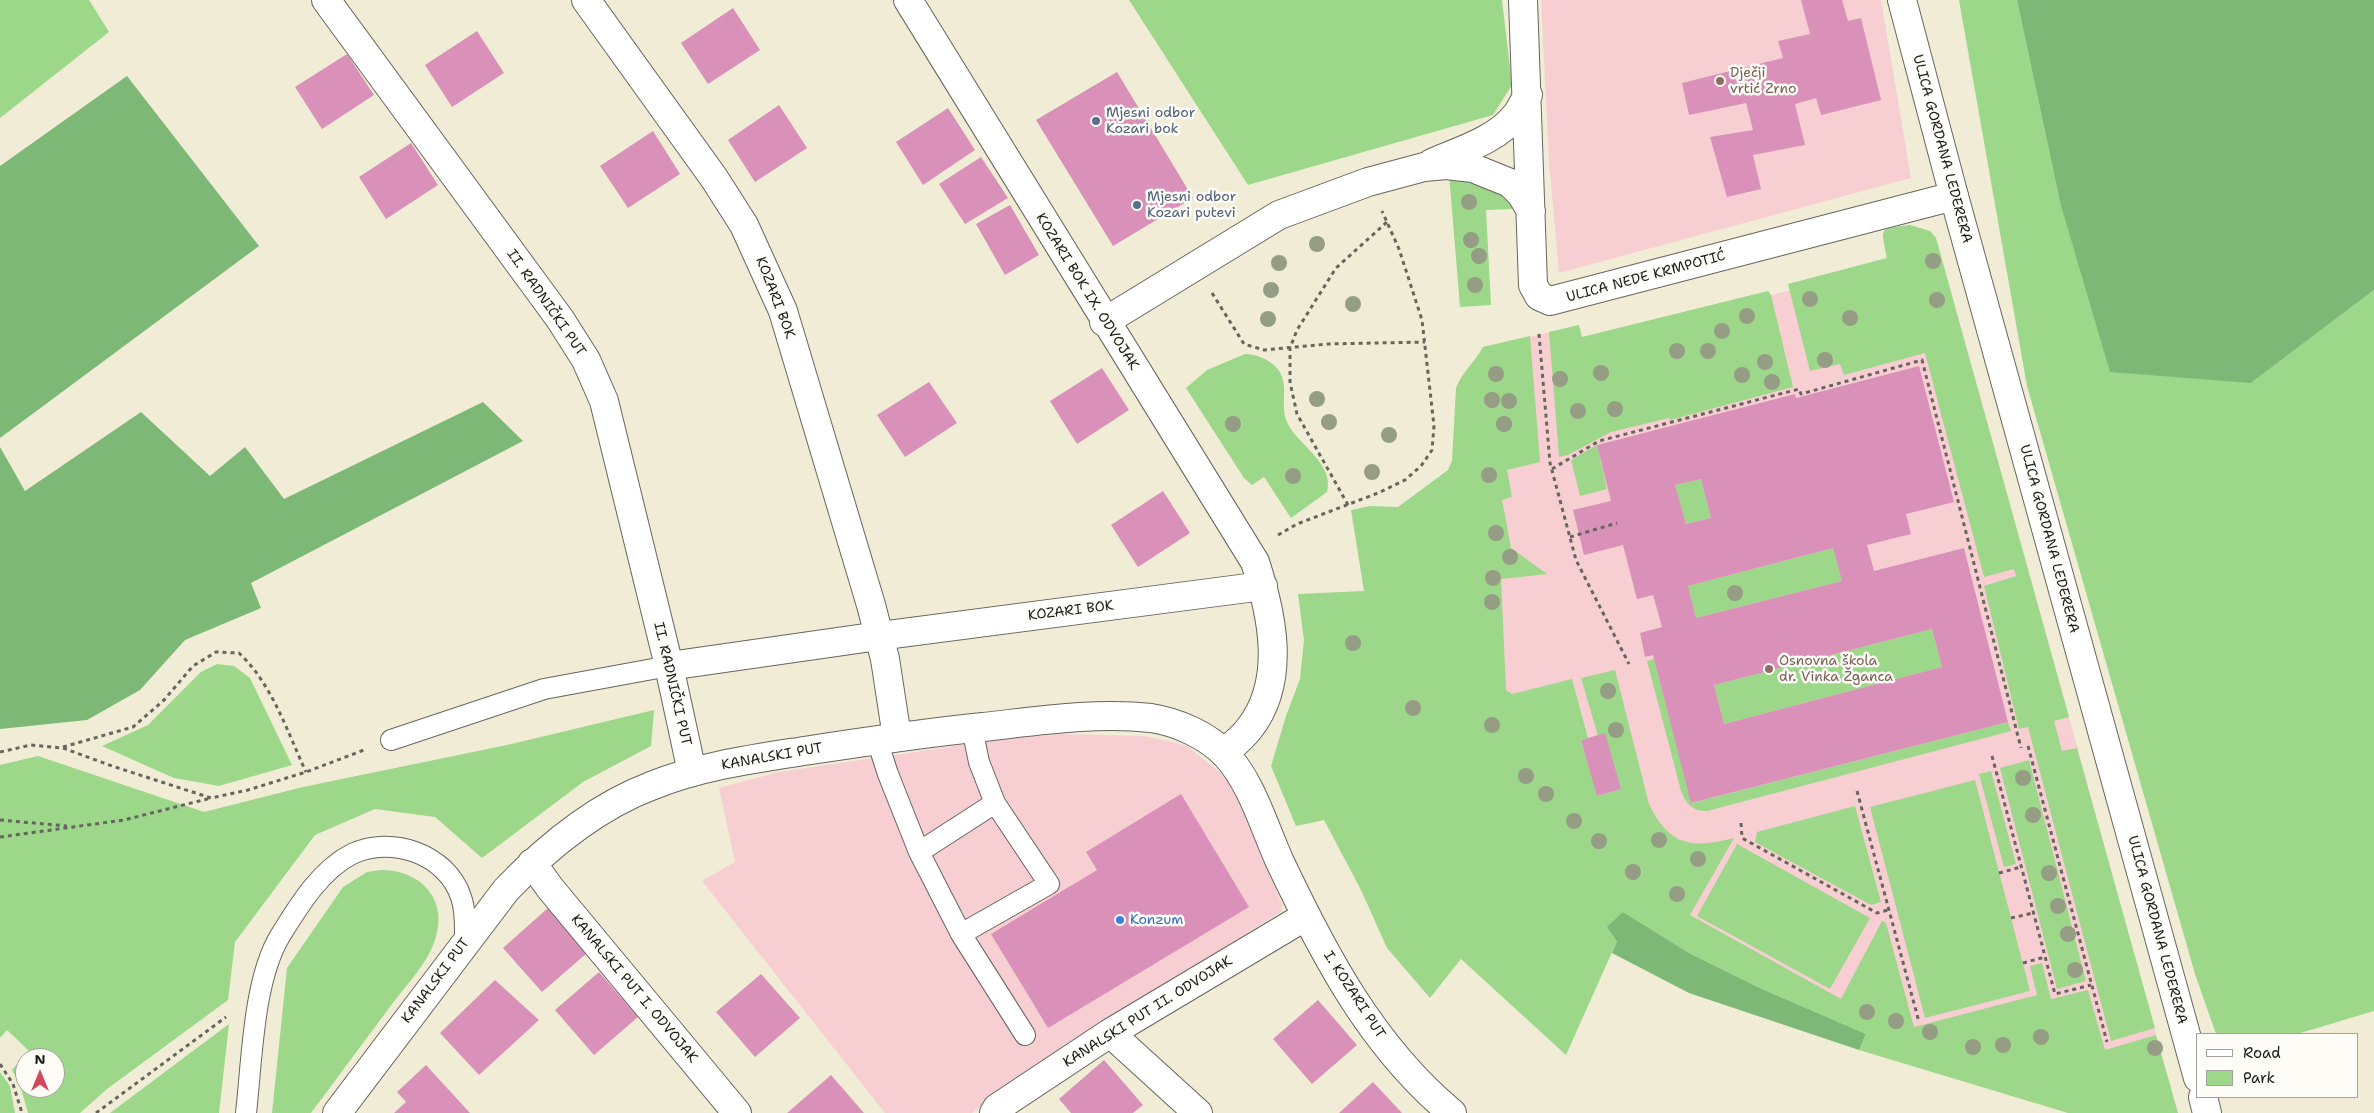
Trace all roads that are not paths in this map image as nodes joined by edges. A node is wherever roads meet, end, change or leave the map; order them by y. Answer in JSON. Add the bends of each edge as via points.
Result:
{"nodes":[{"id":1,"x":326,"y":0,"type":"edge"},
{"id":2,"x":586,"y":0,"type":"edge"},
{"id":3,"x":908,"y":0,"type":"edge"},
{"id":4,"x":1523,"y":0,"type":"edge"},
{"id":5,"x":1902,"y":0,"type":"edge"},
{"id":6,"x":1528,"y":95,"type":"junction"},
{"id":7,"x":1424,"y":167,"type":"junction"},
{"id":8,"x":1954,"y":196,"type":"junction"},
{"id":9,"x":1531,"y":211,"type":"junction"},
{"id":10,"x":1104,"y":322,"type":"junction"},
{"id":11,"x":1263,"y":586,"type":"junction"},
{"id":12,"x":879,"y":636,"type":"junction"},
{"id":13,"x":669,"y":666,"type":"junction"},
{"id":14,"x":972,"y":728,"type":"junction"},
{"id":15,"x":887,"y":738,"type":"junction"},
{"id":16,"x":391,"y":740,"type":"road end"},
{"id":17,"x":1224,"y":752,"type":"junction"},
{"id":18,"x":692,"y":772,"type":"junction"},
{"id":19,"x":995,"y":803,"type":"junction"},
{"id":20,"x":919,"y":852,"type":"junction"},
{"id":21,"x":1280,"y":860,"type":"joint"},
{"id":22,"x":532,"y":863,"type":"junction"},
{"id":23,"x":1306,"y":916,"type":"junction"},
{"id":24,"x":961,"y":934,"type":"junction"},
{"id":25,"x":465,"y":942,"type":"junction"},
{"id":26,"x":1110,"y":1033,"type":"junction"},
{"id":27,"x":1026,"y":1035,"type":"dead end"},
{"id":28,"x":2196,"y":1071,"type":"edge"},
{"id":29,"x":2203,"y":1098,"type":"edge"},
{"id":30,"x":246,"y":1113,"type":"edge"},
{"id":31,"x":337,"y":1113,"type":"edge"},
{"id":32,"x":737,"y":1113,"type":"edge"},
{"id":33,"x":994,"y":1113,"type":"edge"},
{"id":34,"x":1198,"y":1113,"type":"edge"},
{"id":35,"x":1452,"y":1113,"type":"edge"},
{"id":36,"x":2207,"y":1113,"type":"edge"}],
"edges":[{"from":1,"to":13,"type":"street","name":"II. RADNIČKI PUT","via":[[560,319],[586,360],[604,402]]},
{"from":2,"to":12,"type":"street","name":"KOZARI BOK","via":[[714,178],[744,225],[765,267],[783,312]]},
{"from":3,"to":10,"type":"street","name":"KOZARI BOK IX. ODVOJAK"},
{"from":4,"to":6,"type":"street","name":"ULICA NEDE KRMPOTIĆ"},
{"from":5,"to":8,"type":"street","name":"ULICA GORDANA LEDERERA"},
{"from":6,"to":7,"type":"street","via":[[1516,115],[1489,137]]},
{"from":6,"to":9,"type":"street","name":"ULICA NEDE KRMPOTIĆ"},
{"from":7,"to":9,"type":"street","via":[[1473,168],[1496,177],[1510,183]]},
{"from":7,"to":10,"type":"street","via":[[1368,182],[1280,215]]},
{"from":8,"to":9,"type":"street","name":"ULICA NEDE KRMPOTIĆ","via":[[1550,301],[1539,296],[1533,285]]},
{"from":8,"to":28,"type":"street","name":"ULICA GORDANA LEDERERA"},
{"from":10,"to":11,"type":"street","name":"KOZARI BOK IX. ODVOJAK","via":[[1250,553]]},
{"from":11,"to":12,"type":"street","name":"KOZARI BOK"},
{"from":11,"to":17,"type":"street","name":"KOZARI BOK IX. ODVOJAK","via":[[1273,655],[1270,683],[1251,727]]},
{"from":12,"to":13,"type":"street","name":"KOZARI BOK"},
{"from":12,"to":15,"type":"street","name":"KOZARI BOK","via":[[885,660]]},
{"from":13,"to":16,"type":"lane","via":[[544,689]]},
{"from":13,"to":18,"type":"street","name":"II. RADNIČKI PUT"},
{"from":14,"to":15,"type":"street","name":"KANALSKI PUT"},
{"from":14,"to":17,"type":"street","name":"KANALSKI PUT","via":[[1114,716],[1154,719],[1178,725]]},
{"from":14,"to":19,"type":"lane","via":[[979,762]]},
{"from":15,"to":18,"type":"street","name":"KANALSKI PUT"},
{"from":15,"to":20,"type":"lane","via":[[888,774]]},
{"from":17,"to":21,"type":"street","name":"KANALSKI PUT","via":[[1244,779]]},
{"from":18,"to":22,"type":"street","name":"KANALSKI PUT","via":[[650,786],[613,804]]},
{"from":19,"to":20,"type":"lane"},
{"from":19,"to":24,"type":"lane","via":[[1049,884]]},
{"from":20,"to":24,"type":"lane"},
{"from":21,"to":23,"type":"street","name":"I. KOZARI PUT"},
{"from":22,"to":25,"type":"street","name":"KANALSKI PUT"},
{"from":22,"to":32,"type":"street","name":"KANALSKI PUT I. ODVOJAK"},
{"from":23,"to":26,"type":"street","name":"KANALSKI PUT II. ODVOJAK"},
{"from":23,"to":35,"type":"street","name":"I. KOZARI PUT","via":[[1329,961],[1378,1033],[1402,1063]]},
{"from":24,"to":27,"type":"lane"},
{"from":25,"to":30,"type":"lane","via":[[462,898],[454,882],[440,866],[420,853],[402,847],[375,847],[352,854],[335,865],[316,884],[270,957],[256,1016]]},
{"from":25,"to":31,"type":"street","name":"KANALSKI PUT"},
{"from":26,"to":33,"type":"street","name":"KANALSKI PUT II. ODVOJAK"},
{"from":26,"to":34,"type":"street"},
{"from":29,"to":36,"type":"street"}]}
